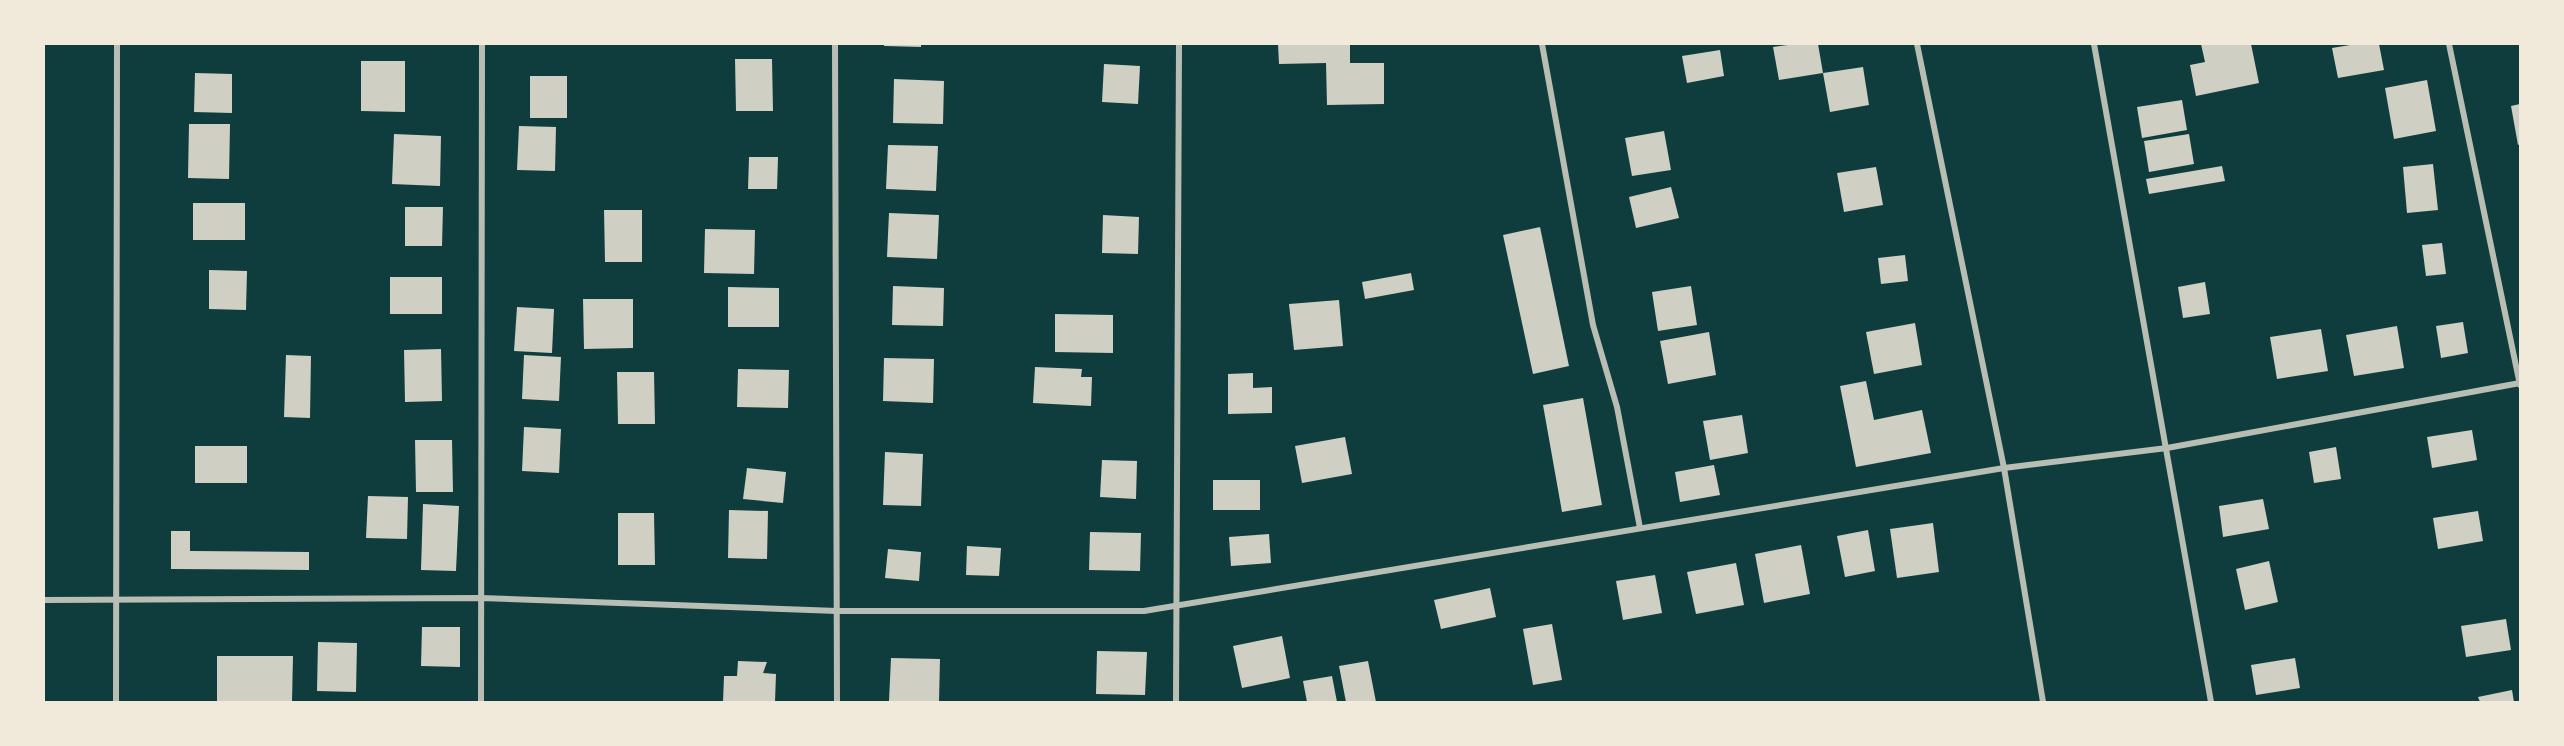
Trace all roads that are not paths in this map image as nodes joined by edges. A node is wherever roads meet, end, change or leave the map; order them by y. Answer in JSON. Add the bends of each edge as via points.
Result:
{"nodes":[{"id":1,"x":117,"y":44,"type":"edge"},
{"id":2,"x":482,"y":44,"type":"edge"},
{"id":3,"x":835,"y":44,"type":"edge"},
{"id":4,"x":1179,"y":44,"type":"edge"},
{"id":5,"x":1542,"y":44,"type":"edge"},
{"id":6,"x":1917,"y":44,"type":"edge"},
{"id":7,"x":2094,"y":44,"type":"edge"},
{"id":8,"x":2449,"y":44,"type":"edge"},
{"id":9,"x":2520,"y":384,"type":"edge"},
{"id":10,"x":2167,"y":448,"type":"junction"},
{"id":11,"x":2004,"y":468,"type":"junction"},
{"id":12,"x":1640,"y":528,"type":"junction"},
{"id":13,"x":481,"y":598,"type":"junction"},
{"id":14,"x":116,"y":599,"type":"junction"},
{"id":15,"x":44,"y":600,"type":"edge"},
{"id":16,"x":1176,"y":606,"type":"junction"},
{"id":17,"x":837,"y":611,"type":"junction"},
{"id":18,"x":116,"y":702,"type":"edge"},
{"id":19,"x":481,"y":702,"type":"edge"},
{"id":20,"x":837,"y":702,"type":"edge"},
{"id":21,"x":1176,"y":702,"type":"edge"},
{"id":22,"x":2043,"y":702,"type":"edge"},
{"id":23,"x":2211,"y":702,"type":"edge"}],
"edges":[{"from":1,"to":14,"type":"street"},
{"from":2,"to":13,"type":"street"},
{"from":3,"to":17,"type":"street"},
{"from":4,"to":16,"type":"street"},
{"from":5,"to":12,"type":"street","via":[[1593,325],[1617,407]]},
{"from":6,"to":11,"type":"street"},
{"from":7,"to":10,"type":"street"},
{"from":8,"to":9,"type":"street"},
{"from":9,"to":10,"type":"street"},
{"from":10,"to":11,"type":"street"},
{"from":10,"to":23,"type":"street"},
{"from":11,"to":12,"type":"street"},
{"from":11,"to":22,"type":"street"},
{"from":12,"to":16,"type":"street"},
{"from":13,"to":14,"type":"street"},
{"from":13,"to":17,"type":"street"},
{"from":13,"to":19,"type":"street"},
{"from":14,"to":15,"type":"street"},
{"from":14,"to":18,"type":"street"},
{"from":16,"to":17,"type":"street","via":[[1144,611]]},
{"from":16,"to":21,"type":"street"},
{"from":17,"to":20,"type":"street"}]}
